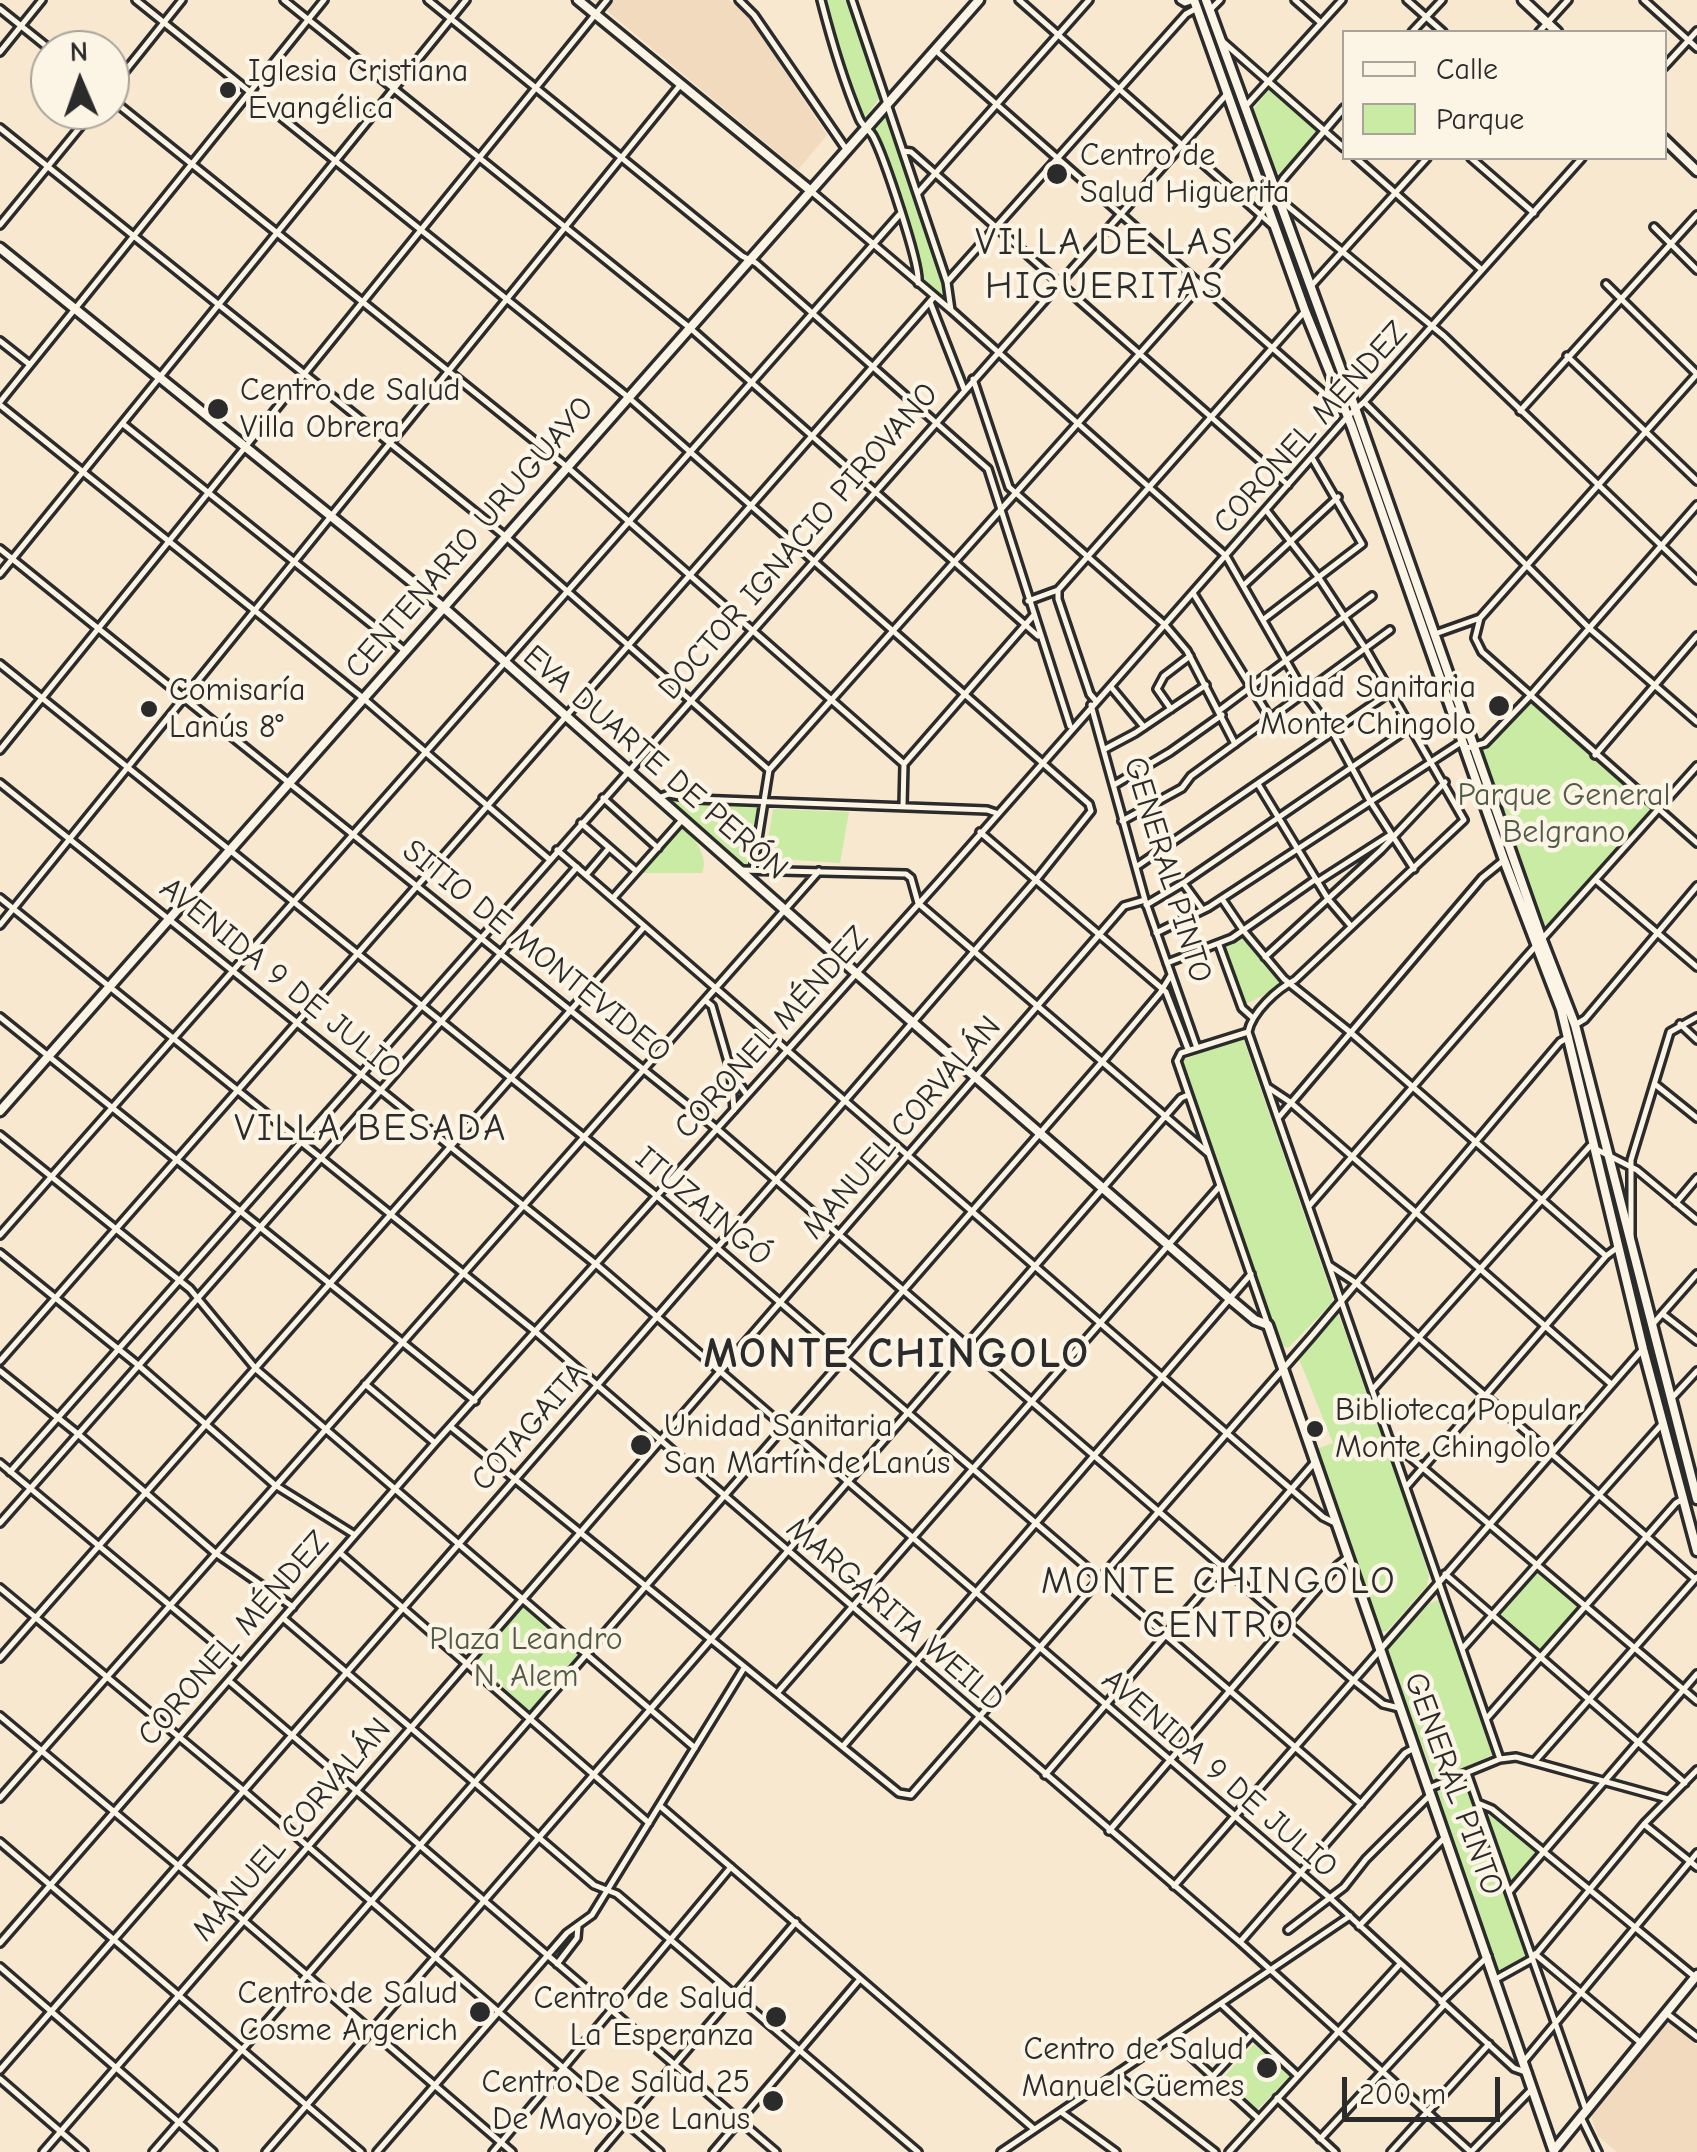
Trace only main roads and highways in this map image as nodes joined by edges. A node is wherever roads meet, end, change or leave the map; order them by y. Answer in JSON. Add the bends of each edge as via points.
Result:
{"nodes":[{"id":1,"x":578,"y":0,"type":"edge"},
{"id":2,"x":979,"y":0,"type":"edge"},
{"id":3,"x":1524,"y":0,"type":"edge"},
{"id":4,"x":1189,"y":4,"type":"edge"},
{"id":5,"x":1208,"y":5,"type":"edge"},
{"id":6,"x":1554,"y":30,"type":"edge"},
{"id":7,"x":1667,"y":142,"type":"edge"},
{"id":8,"x":1697,"y":170,"type":"edge"},
{"id":9,"x":811,"y":191,"type":"junction"},
{"id":10,"x":0,"y":248,"type":"edge"},
{"id":11,"x":1351,"y":412,"type":"junction"},
{"id":12,"x":443,"y":607,"type":"junction"},
{"id":13,"x":1468,"y":744,"type":"junction"},
{"id":14,"x":1539,"y":943,"type":"junction"},
{"id":15,"x":0,"y":1112,"type":"edge"},
{"id":16,"x":1268,"y":1325,"type":"joint"},
{"id":17,"x":1694,"y":1472,"type":"edge"},
{"id":18,"x":1697,"y":1498,"type":"edge"},
{"id":19,"x":1697,"y":1551,"type":"edge"},
{"id":20,"x":1696,"y":1976,"type":"edge"},
{"id":21,"x":1553,"y":2151,"type":"edge"}],
"edges":[{"from":1,"to":9,"type":"main road"},
{"from":2,"to":9,"type":"main road","name":"CENTENARIO URUGUAYO"},
{"from":3,"to":6,"type":"main road"},
{"from":4,"to":11,"type":"main road","via":[[1305,311]]},
{"from":5,"to":11,"type":"main road"},
{"from":7,"to":8,"type":"main road"},
{"from":9,"to":12,"type":"main road","name":"CENTENARIO URUGUAYO"},
{"from":10,"to":12,"type":"main road","name":"EVA DUARTE DE PERÓN"},
{"from":11,"to":13,"type":"main road"},
{"from":11,"to":13,"type":"main road"},
{"from":12,"to":15,"type":"main road","name":"CENTENARIO URUGUAYO"},
{"from":12,"to":16,"type":"main road","name":"EVA DUARTE DE PERÓN","via":[[856,974]]},
{"from":13,"to":14,"type":"main road"},
{"from":13,"to":14,"type":"main road","via":[[1504,860]]},
{"from":14,"to":17,"type":"main road","via":[[1575,1025]]},
{"from":14,"to":19,"type":"main road","via":[[1569,1037]]},
{"from":16,"to":21,"type":"main road","name":"GENERAL PINTO"},
{"from":17,"to":18,"type":"main road"},
{"from":20,"to":21,"type":"main road"}]}
